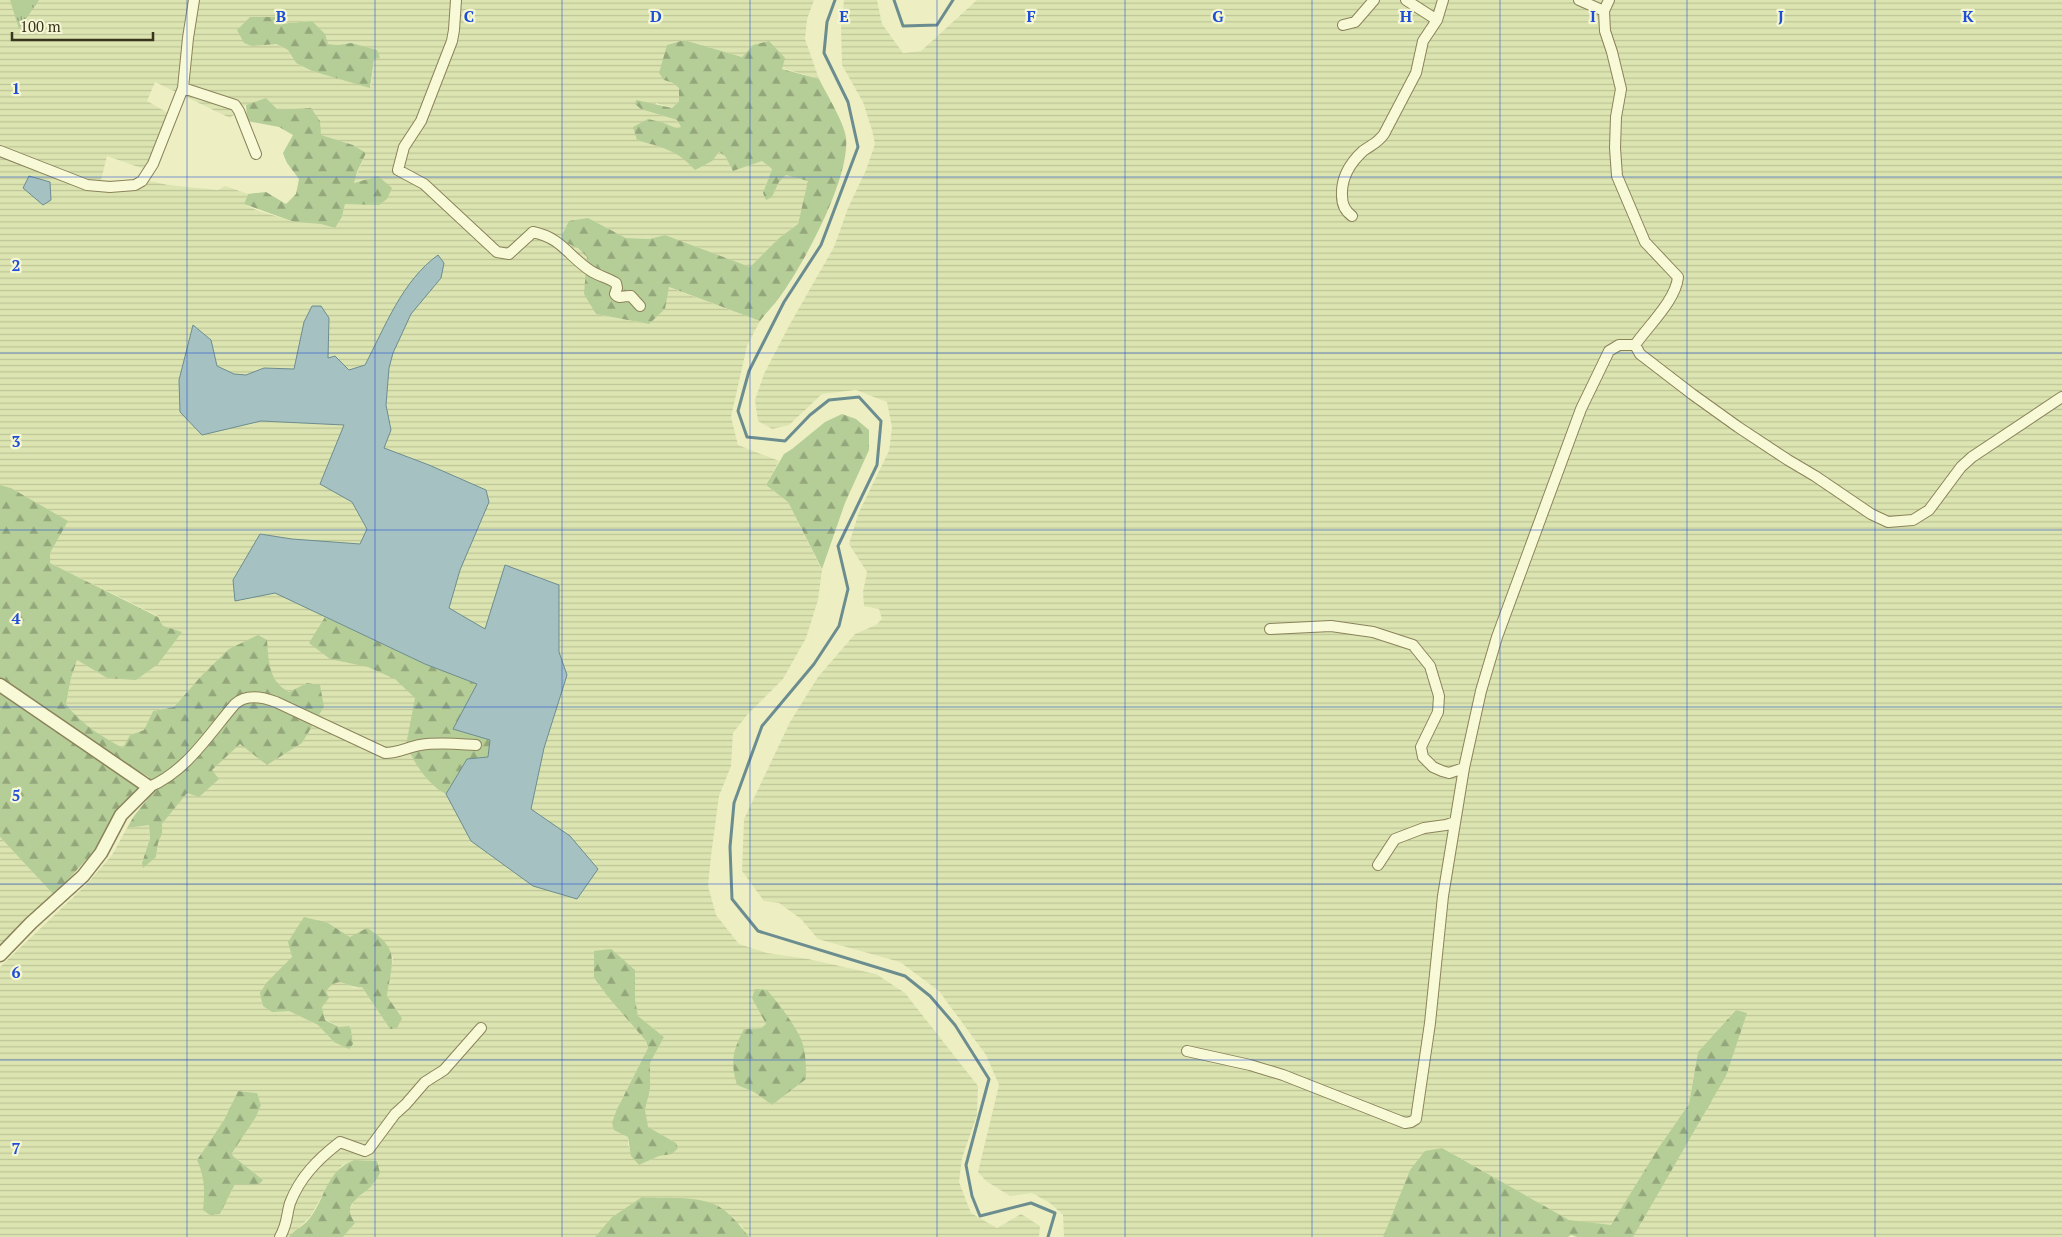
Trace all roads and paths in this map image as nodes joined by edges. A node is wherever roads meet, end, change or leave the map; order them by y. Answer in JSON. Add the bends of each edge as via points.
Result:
{"nodes":[{"id":1,"x":194,"y":0,"type":"edge"},
{"id":2,"x":456,"y":0,"type":"edge"},
{"id":3,"x":1374,"y":0,"type":"edge"},
{"id":4,"x":1406,"y":0,"type":"edge"},
{"id":5,"x":1443,"y":0,"type":"edge"},
{"id":6,"x":1579,"y":0,"type":"edge"},
{"id":7,"x":1609,"y":0,"type":"edge"},
{"id":8,"x":1604,"y":11,"type":"junction"},
{"id":9,"x":1437,"y":20,"type":"junction"},
{"id":10,"x":1343,"y":25,"type":"dead end"},
{"id":11,"x":183,"y":88,"type":"junction"},
{"id":12,"x":0,"y":151,"type":"edge"},
{"id":13,"x":256,"y":154,"type":"dead end"},
{"id":14,"x":1352,"y":216,"type":"dead end"},
{"id":15,"x":640,"y":306,"type":"dead end"},
{"id":16,"x":1635,"y":345,"type":"junction"},
{"id":17,"x":2062,"y":397,"type":"edge"},
{"id":18,"x":1270,"y":629,"type":"dead end"},
{"id":19,"x":0,"y":685,"type":"edge"},
{"id":20,"x":476,"y":745,"type":"dead end"},
{"id":21,"x":1464,"y":768,"type":"junction"},
{"id":22,"x":149,"y":787,"type":"junction"},
{"id":23,"x":1455,"y":822,"type":"junction"},
{"id":24,"x":1378,"y":865,"type":"dead end"},
{"id":25,"x":0,"y":955,"type":"edge"},
{"id":26,"x":481,"y":1028,"type":"dead end"},
{"id":27,"x":1188,"y":1051,"type":"dead end"},
{"id":28,"x":280,"y":1237,"type":"edge"}],
"edges":[{"from":1,"to":11,"type":"street"},
{"from":2,"to":15,"type":"street","via":[[452,41],[421,121],[404,147],[398,170],[424,184],[497,252],[509,254],[533,232],[546,235],[591,271],[616,284],[616,296],[631,296]]},
{"from":3,"to":10,"type":"street","via":[[1355,22]]},
{"from":4,"to":9,"type":"street"},
{"from":5,"to":9,"type":"street"},
{"from":6,"to":8,"type":"street"},
{"from":7,"to":8,"type":"street"},
{"from":8,"to":16,"type":"street","via":[[1604,31],[1620,89],[1616,117],[1617,176],[1645,242],[1678,277],[1672,296]]},
{"from":9,"to":14,"type":"street","via":[[1423,41],[1416,73],[1384,134],[1378,143],[1355,160],[1344,177],[1342,201]]},
{"from":11,"to":12,"type":"street","via":[[152,164],[142,181],[135,184],[87,185]]},
{"from":11,"to":13,"type":"street","via":[[235,106]]},
{"from":16,"to":17,"type":"street","via":[[1640,354],[1730,421],[1870,514],[1888,522],[1913,520],[1928,510],[1972,457]]},
{"from":16,"to":21,"type":"street","via":[[1619,345],[1609,350],[1581,409],[1487,670]]},
{"from":18,"to":21,"type":"street","via":[[1332,626],[1373,632],[1413,645],[1430,666],[1439,696],[1438,712],[1421,747],[1423,758],[1433,767],[1449,773]]},
{"from":19,"to":22,"type":"street"},
{"from":20,"to":22,"type":"street","via":[[419,745],[385,753],[276,702],[244,698],[235,704],[183,765],[168,778]]},
{"from":21,"to":23,"type":"street"},
{"from":22,"to":25,"type":"street","via":[[121,815],[101,854],[88,870]]},
{"from":23,"to":24,"type":"street","via":[[1424,828],[1395,839]]},
{"from":23,"to":27,"type":"street","via":[[1416,1119],[1405,1123],[1275,1073]]},
{"from":26,"to":28,"type":"street","via":[[444,1070],[425,1082],[395,1114],[369,1148],[365,1150],[340,1142],[311,1167],[289,1205],[286,1228]]}]}
